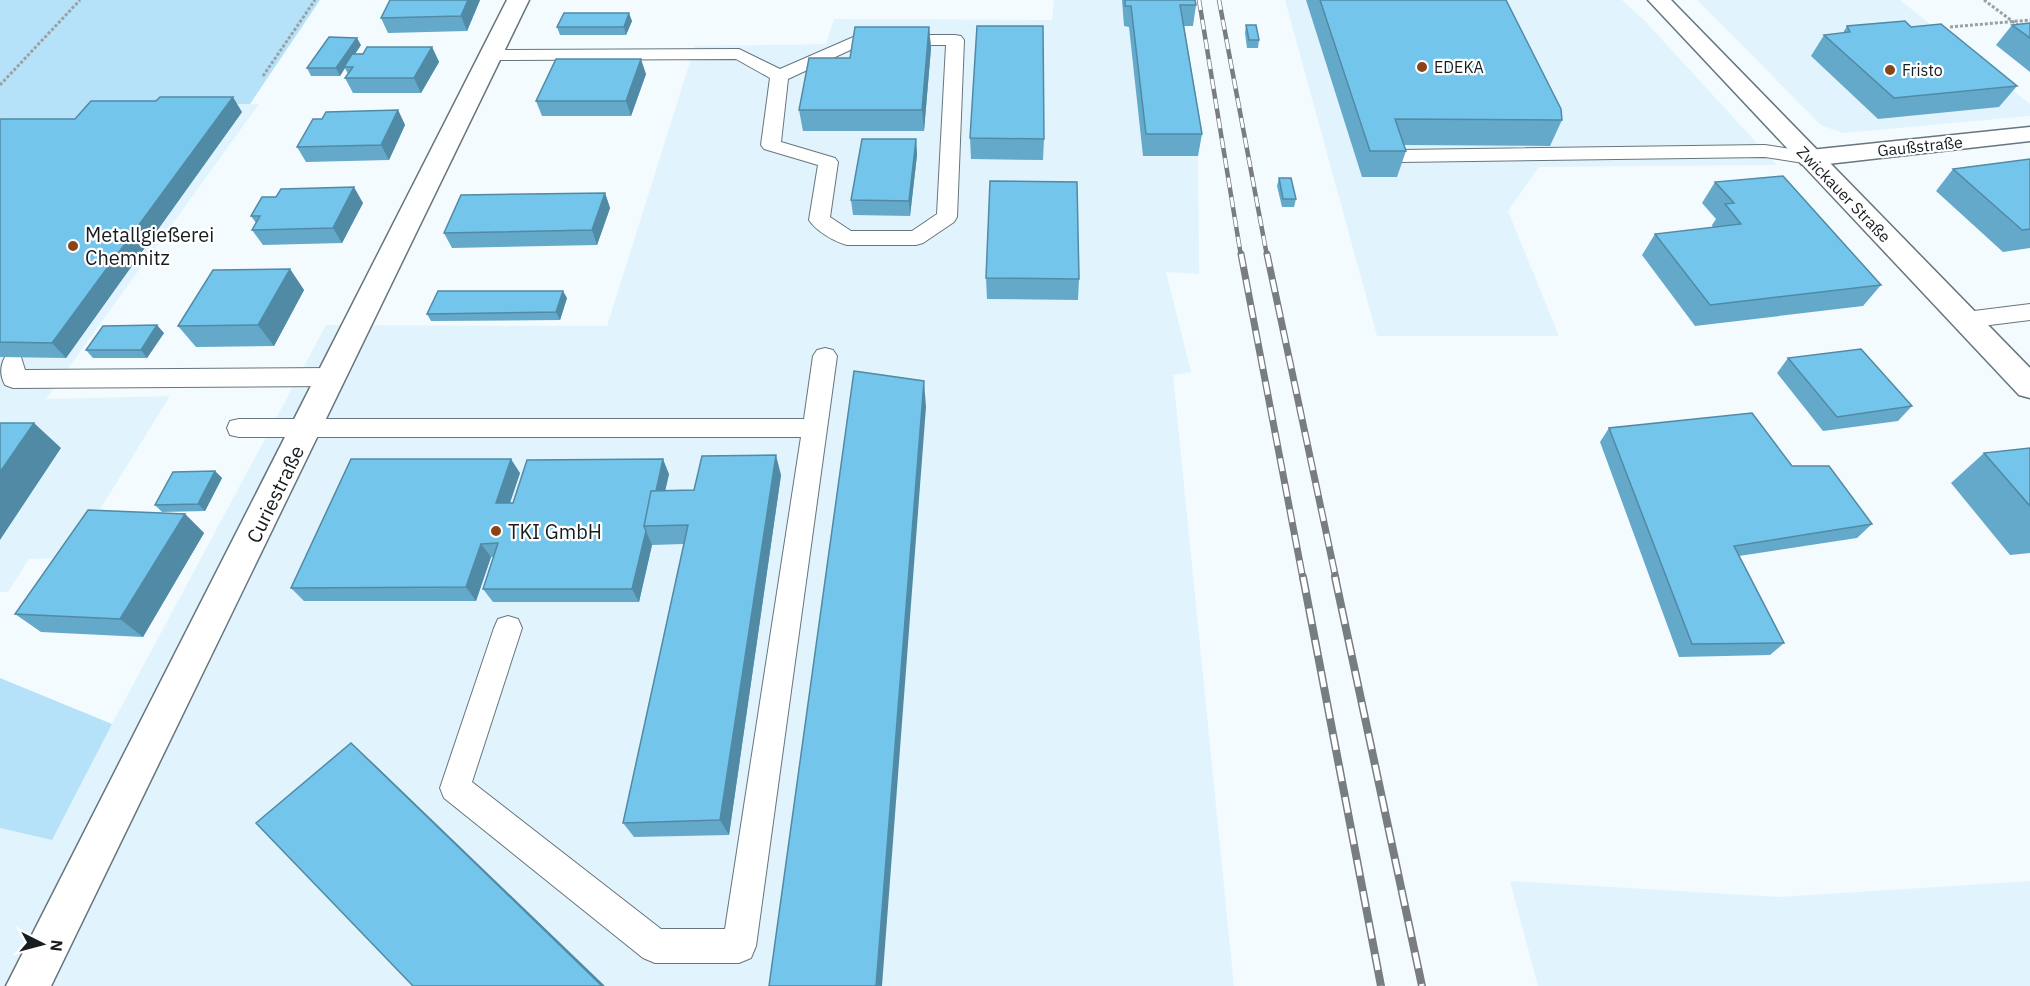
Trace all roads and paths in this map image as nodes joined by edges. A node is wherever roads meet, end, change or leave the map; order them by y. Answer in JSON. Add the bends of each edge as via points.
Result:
{"nodes":[{"id":1,"x":80,"y":0,"type":"edge"},
{"id":2,"x":315,"y":0,"type":"edge"},
{"id":3,"x":518,"y":0,"type":"edge"},
{"id":4,"x":1659,"y":0,"type":"edge"},
{"id":5,"x":1984,"y":0,"type":"edge"},
{"id":6,"x":2030,"y":20,"type":"edge"},
{"id":7,"x":2012,"y":21,"type":"junction"},
{"id":8,"x":1950,"y":27,"type":"dead end"},
{"id":9,"x":2021,"y":28,"type":"edge"},
{"id":10,"x":491,"y":55,"type":"junction"},
{"id":11,"x":263,"y":76,"type":"dead end"},
{"id":12,"x":779,"y":76,"type":"junction"},
{"id":13,"x":0,"y":85,"type":"edge"},
{"id":14,"x":2030,"y":134,"type":"edge"},
{"id":15,"x":1400,"y":156,"type":"edge"},
{"id":16,"x":1810,"y":158,"type":"junction"},
{"id":17,"x":2030,"y":312,"type":"edge"},
{"id":18,"x":1966,"y":320,"type":"junction"},
{"id":19,"x":825,"y":356,"type":"dead end"},
{"id":20,"x":13,"y":363,"type":"edge"},
{"id":21,"x":332,"y":377,"type":"junction"},
{"id":22,"x":2030,"y":387,"type":"edge"},
{"id":23,"x":308,"y":427,"type":"junction"},
{"id":24,"x":239,"y":428,"type":"dead end"},
{"id":25,"x":814,"y":428,"type":"junction"},
{"id":26,"x":508,"y":628,"type":"dead end"},
{"id":27,"x":28,"y":986,"type":"edge"}],
"edges":[{"from":1,"to":13,"type":"path"},
{"from":2,"to":11,"type":"path"},
{"from":3,"to":10,"type":"street","name":"Curiestraße"},
{"from":4,"to":16,"type":"street","name":"Zwickauer Straße"},
{"from":5,"to":7,"type":"path"},
{"from":6,"to":7,"type":"path"},
{"from":7,"to":8,"type":"path"},
{"from":7,"to":9,"type":"path"},
{"from":10,"to":12,"type":"lane","via":[[739,54]]},
{"from":10,"to":21,"type":"street","name":"Curiestraße"},
{"from":12,"to":12,"type":"lane","via":[[858,40],[955,40],[947,217],[916,238],[848,238],[819,220],[828,162],[771,145]]},
{"from":14,"to":16,"type":"street","name":"Gaußstraße"},
{"from":15,"to":16,"type":"lane","via":[[1765,151]]},
{"from":16,"to":18,"type":"street","name":"Zwickauer Straße"},
{"from":17,"to":18,"type":"lane"},
{"from":18,"to":22,"type":"street","name":"Zwickauer Straße"},
{"from":19,"to":25,"type":"lane"},
{"from":20,"to":21,"type":"lane","via":[[13,379]]},
{"from":21,"to":23,"type":"street","name":"Curiestraße"},
{"from":23,"to":24,"type":"lane"},
{"from":23,"to":25,"type":"lane"},
{"from":23,"to":27,"type":"street","name":"Curiestraße"},
{"from":25,"to":26,"type":"lane","via":[[740,945],[655,946],[455,788]]}]}
